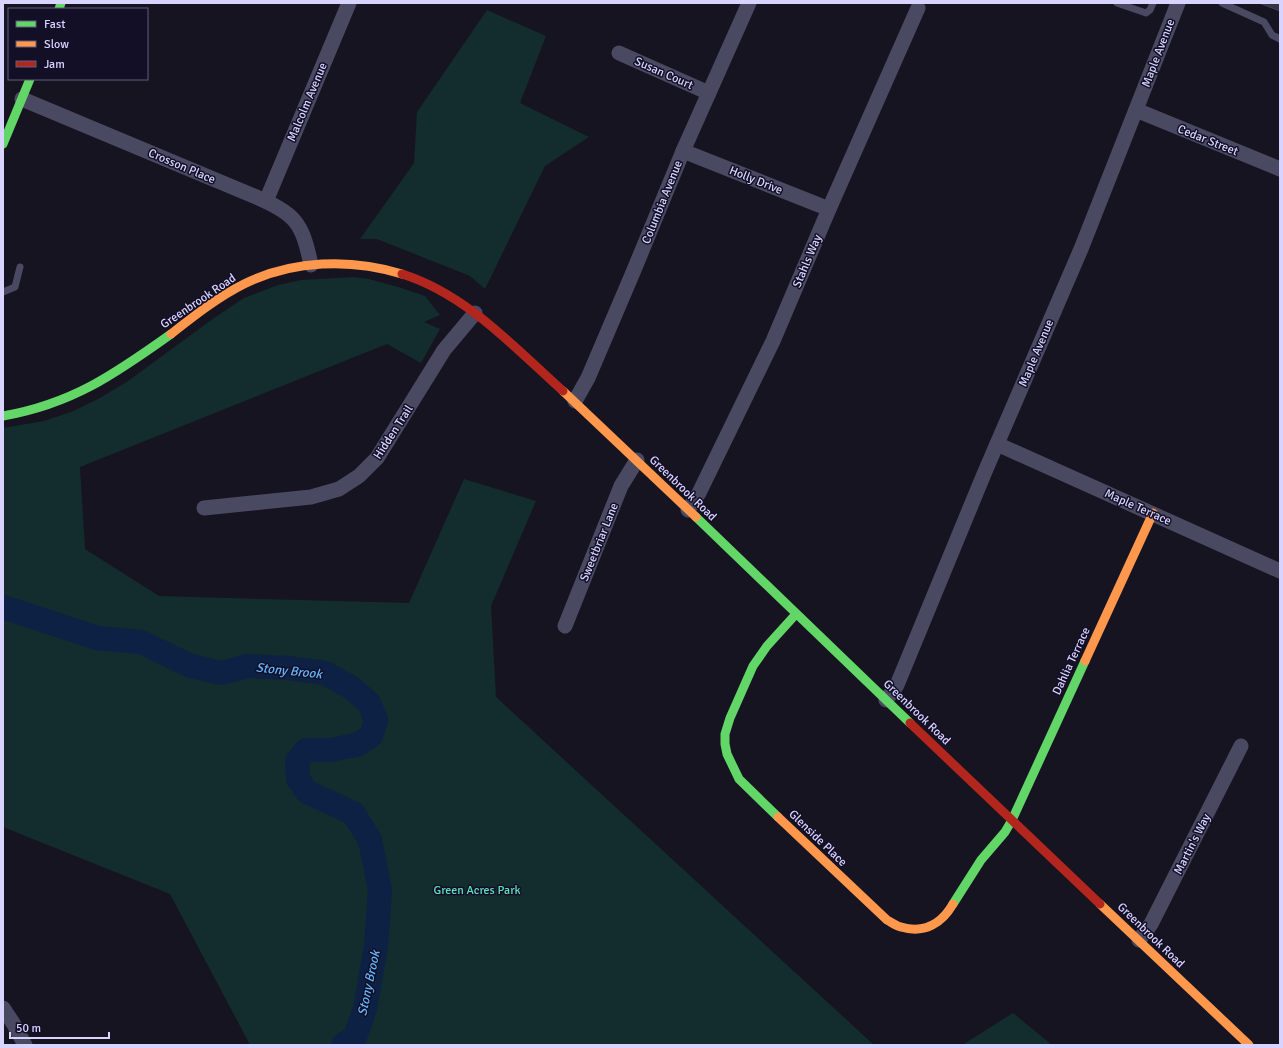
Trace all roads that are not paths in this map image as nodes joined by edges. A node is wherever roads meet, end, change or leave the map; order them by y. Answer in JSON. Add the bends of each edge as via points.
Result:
{"nodes":[{"id":1,"x":348,"y":3,"type":"edge"},
{"id":2,"x":749,"y":3,"type":"edge"},
{"id":3,"x":1116,"y":3,"type":"edge"},
{"id":4,"x":1153,"y":3,"type":"edge"},
{"id":5,"x":1178,"y":3,"type":"edge"},
{"id":6,"x":1222,"y":3,"type":"edge"},
{"id":7,"x":918,"y":8,"type":"dead end"},
{"id":8,"x":1280,"y":39,"type":"edge"},
{"id":9,"x":619,"y":53,"type":"dead end"},
{"id":10,"x":30,"y":80,"type":"edge"},
{"id":11,"x":709,"y":93,"type":"junction"},
{"id":12,"x":22,"y":99,"type":"junction"},
{"id":13,"x":1136,"y":110,"type":"junction"},
{"id":14,"x":3,"y":144,"type":"edge"},
{"id":15,"x":683,"y":150,"type":"junction"},
{"id":16,"x":1280,"y":169,"type":"edge"},
{"id":17,"x":266,"y":201,"type":"junction"},
{"id":18,"x":829,"y":209,"type":"junction"},
{"id":19,"x":311,"y":265,"type":"junction"},
{"id":20,"x":20,"y":267,"type":"dead end"},
{"id":21,"x":3,"y":292,"type":"edge"},
{"id":22,"x":474,"y":313,"type":"junction"},
{"id":23,"x":575,"y":401,"type":"junction"},
{"id":24,"x":3,"y":416,"type":"edge"},
{"id":25,"x":997,"y":444,"type":"junction"},
{"id":26,"x":637,"y":460,"type":"junction"},
{"id":27,"x":204,"y":508,"type":"dead end"},
{"id":28,"x":688,"y":510,"type":"junction"},
{"id":29,"x":1153,"y":513,"type":"junction"},
{"id":30,"x":1280,"y":571,"type":"edge"},
{"id":31,"x":796,"y":614,"type":"junction"},
{"id":32,"x":565,"y":626,"type":"dead end"},
{"id":33,"x":886,"y":700,"type":"junction"},
{"id":34,"x":1242,"y":746,"type":"dead end"},
{"id":35,"x":1012,"y":820,"type":"junction"},
{"id":36,"x":1139,"y":940,"type":"junction"},
{"id":37,"x":3,"y":1008,"type":"edge"},
{"id":38,"x":25,"y":1045,"type":"edge"},
{"id":39,"x":1249,"y":1045,"type":"edge"}],
"edges":[{"from":1,"to":17,"type":"street","name":"Malcolm Avenue"},
{"from":2,"to":11,"type":"street","name":"Columbia Avenue"},
{"from":3,"to":4,"type":"lane","via":[[1146,13]]},
{"from":5,"to":13,"type":"street","name":"Maple Avenue"},
{"from":6,"to":8,"type":"lane","via":[[1264,22],[1272,35]]},
{"from":7,"to":18,"type":"street","name":"Stahls Way"},
{"from":9,"to":11,"type":"street","name":"Susan Court"},
{"from":10,"to":12,"type":"street"},
{"from":11,"to":15,"type":"street","name":"Columbia Avenue"},
{"from":12,"to":14,"type":"street"},
{"from":12,"to":17,"type":"street","name":"Crosson Place"},
{"from":13,"to":16,"type":"street","name":"Cedar Street"},
{"from":13,"to":25,"type":"street","name":"Maple Avenue","via":[[1081,249]]},
{"from":15,"to":18,"type":"street","name":"Holly Drive"},
{"from":15,"to":23,"type":"street","name":"Columbia Avenue","via":[[588,378]]},
{"from":17,"to":19,"type":"street","name":"Crosson Place","via":[[286,212],[296,222],[307,243]]},
{"from":18,"to":28,"type":"street","name":"Stahls Way","via":[[773,341],[699,493]]},
{"from":19,"to":22,"type":"street","name":"Greenbrook Road","via":[[357,264],[402,274],[441,291]]},
{"from":19,"to":24,"type":"street","name":"Greenbrook Road","via":[[266,275],[230,292],[128,364],[85,390],[43,408]]},
{"from":20,"to":21,"type":"lane","via":[[16,287]]},
{"from":22,"to":23,"type":"street","name":"Greenbrook Road"},
{"from":22,"to":27,"type":"street","name":"Hidden Trail","via":[[444,350],[377,458],[359,476],[339,489],[311,497]]},
{"from":23,"to":26,"type":"street","name":"Greenbrook Road"},
{"from":25,"to":29,"type":"street","name":"Maple Terrace"},
{"from":25,"to":33,"type":"street","name":"Maple Avenue","via":[[897,685]]},
{"from":26,"to":28,"type":"street","name":"Greenbrook Road"},
{"from":26,"to":32,"type":"street","name":"Sweetbriar Lane","via":[[621,486]]},
{"from":28,"to":31,"type":"street","name":"Greenbrook Road"},
{"from":29,"to":30,"type":"street","name":"Maple Terrace"},
{"from":29,"to":35,"type":"street","name":"Dahlia Terrace"},
{"from":31,"to":33,"type":"street","name":"Greenbrook Road"},
{"from":31,"to":35,"type":"street","name":"Glenside Place","via":[[753,666],[728,723],[726,752],[739,779],[881,915],[901,927],[916,929],[932,926],[946,916],[981,860],[1006,832]]},
{"from":33,"to":35,"type":"street","name":"Greenbrook Road"},
{"from":34,"to":36,"type":"street","name":"Martin's Way","via":[[1151,924]]},
{"from":35,"to":36,"type":"street","name":"Greenbrook Road"},
{"from":36,"to":39,"type":"street","name":"Greenbrook Road"},
{"from":37,"to":38,"type":"street"}]}
